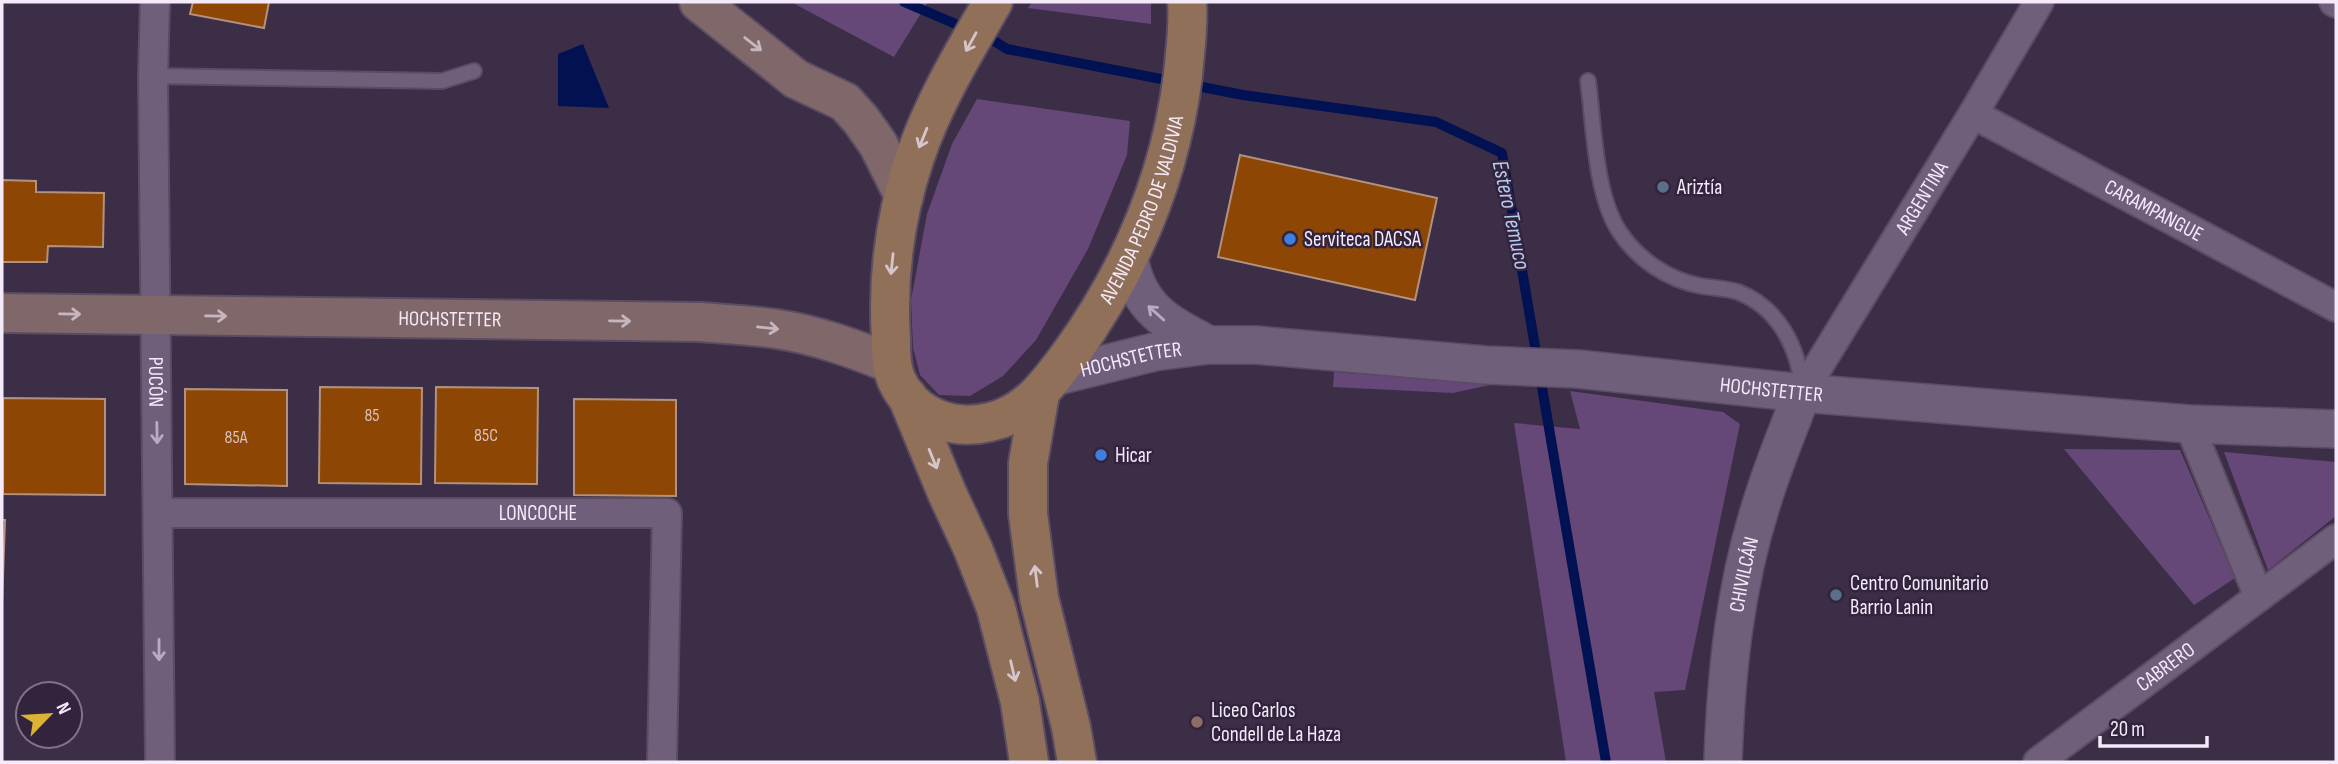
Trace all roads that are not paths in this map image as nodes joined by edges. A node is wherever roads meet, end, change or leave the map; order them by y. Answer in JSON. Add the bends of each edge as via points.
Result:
{"nodes":[{"id":1,"x":155,"y":2,"type":"edge"},
{"id":2,"x":699,"y":2,"type":"edge"},
{"id":3,"x":993,"y":2,"type":"edge"},
{"id":4,"x":1187,"y":2,"type":"edge"},
{"id":5,"x":2039,"y":2,"type":"edge"},
{"id":6,"x":474,"y":71,"type":"dead end"},
{"id":7,"x":153,"y":76,"type":"junction"},
{"id":8,"x":1588,"y":81,"type":"dead end"},
{"id":9,"x":1973,"y":114,"type":"junction"},
{"id":10,"x":904,"y":196,"type":"junction"},
{"id":11,"x":1129,"y":258,"type":"junction"},
{"id":12,"x":2336,"y":307,"type":"edge"},
{"id":13,"x":2,"y":313,"type":"edge"},
{"id":14,"x":156,"y":316,"type":"junction"},
{"id":15,"x":1209,"y":345,"type":"junction"},
{"id":16,"x":900,"y":380,"type":"junction"},
{"id":17,"x":1046,"y":386,"type":"junction"},
{"id":18,"x":1802,"y":393,"type":"junction"},
{"id":19,"x":2189,"y":424,"type":"junction"},
{"id":20,"x":2336,"y":429,"type":"edge"},
{"id":21,"x":158,"y":513,"type":"junction"},
{"id":22,"x":2336,"y":539,"type":"edge"},
{"id":23,"x":2259,"y":597,"type":"junction"},
{"id":24,"x":160,"y":762,"type":"edge"},
{"id":25,"x":662,"y":762,"type":"edge"},
{"id":26,"x":1029,"y":762,"type":"edge"},
{"id":27,"x":1077,"y":762,"type":"edge"},
{"id":28,"x":1723,"y":762,"type":"edge"},
{"id":29,"x":2038,"y":762,"type":"edge"}],
"edges":[{"from":1,"to":7,"type":"street","name":"PUCÓN"},
{"from":2,"to":10,"type":"main road","one_way":true,"via":[[796,79],[845,102],[878,144]]},
{"from":3,"to":10,"type":"main road","one_way":true,"via":[[949,82],[915,157]]},
{"from":4,"to":11,"type":"main road","name":"AVENIDA PEDRO DE VALDIVIA","via":[[1179,109],[1159,186]]},
{"from":5,"to":9,"type":"street","name":"ARGENTINA"},
{"from":6,"to":7,"type":"lane","via":[[442,81]]},
{"from":7,"to":14,"type":"street","name":"PUCÓN"},
{"from":8,"to":18,"type":"lane","via":[[1601,189],[1619,232],[1633,250],[1662,272],[1738,292],[1768,311],[1796,355]]},
{"from":9,"to":12,"type":"street","name":"CARAMPANGUE"},
{"from":9,"to":18,"type":"street","name":"ARGENTINA"},
{"from":10,"to":16,"type":"main road","one_way":true,"via":[[890,280]]},
{"from":15,"to":11,"type":"street","name":"HOCHSTETTER","one_way":true,"via":[[1171,325],[1146,304]]},
{"from":11,"to":17,"type":"main road","name":"AVENIDA PEDRO DE VALDIVIA","via":[[1099,311]]},
{"from":13,"to":14,"type":"main road","name":"HOCHSTETTER","one_way":true},
{"from":14,"to":16,"type":"main road","name":"HOCHSTETTER","one_way":true,"via":[[700,322],[816,337],[855,349]]},
{"from":14,"to":21,"type":"street","name":"PUCÓN","one_way":true},
{"from":15,"to":17,"type":"street","name":"HOCHSTETTER","via":[[1154,352]]},
{"from":15,"to":18,"type":"street","name":"HOCHSTETTER","via":[[1578,369]]},
{"from":16,"to":17,"type":"main road","name":"AVENIDA PEDRO DE VALDIVIA","via":[[917,407],[930,416],[968,425],[1008,416]]},
{"from":16,"to":26,"type":"main road","one_way":true,"via":[[996,608],[1020,702]]},
{"from":27,"to":17,"type":"main road","name":"AVENIDA PEDRO DE VALDIVIA","one_way":true,"via":[[1039,598],[1028,514],[1028,463]]},
{"from":18,"to":19,"type":"street","name":"HOCHSTETTER"},
{"from":18,"to":28,"type":"street","name":"CHIVILCÁN","via":[[1762,499],[1745,566],[1731,648]]},
{"from":19,"to":20,"type":"street","name":"HOCHSTETTER"},
{"from":19,"to":23,"type":"street"},
{"from":21,"to":24,"type":"street","name":"PUCÓN","one_way":true},
{"from":21,"to":25,"type":"street","name":"LONCOCHE","via":[[667,513]]},
{"from":22,"to":23,"type":"street","name":"CABRERO"},
{"from":23,"to":29,"type":"street","name":"CABRERO"}]}
